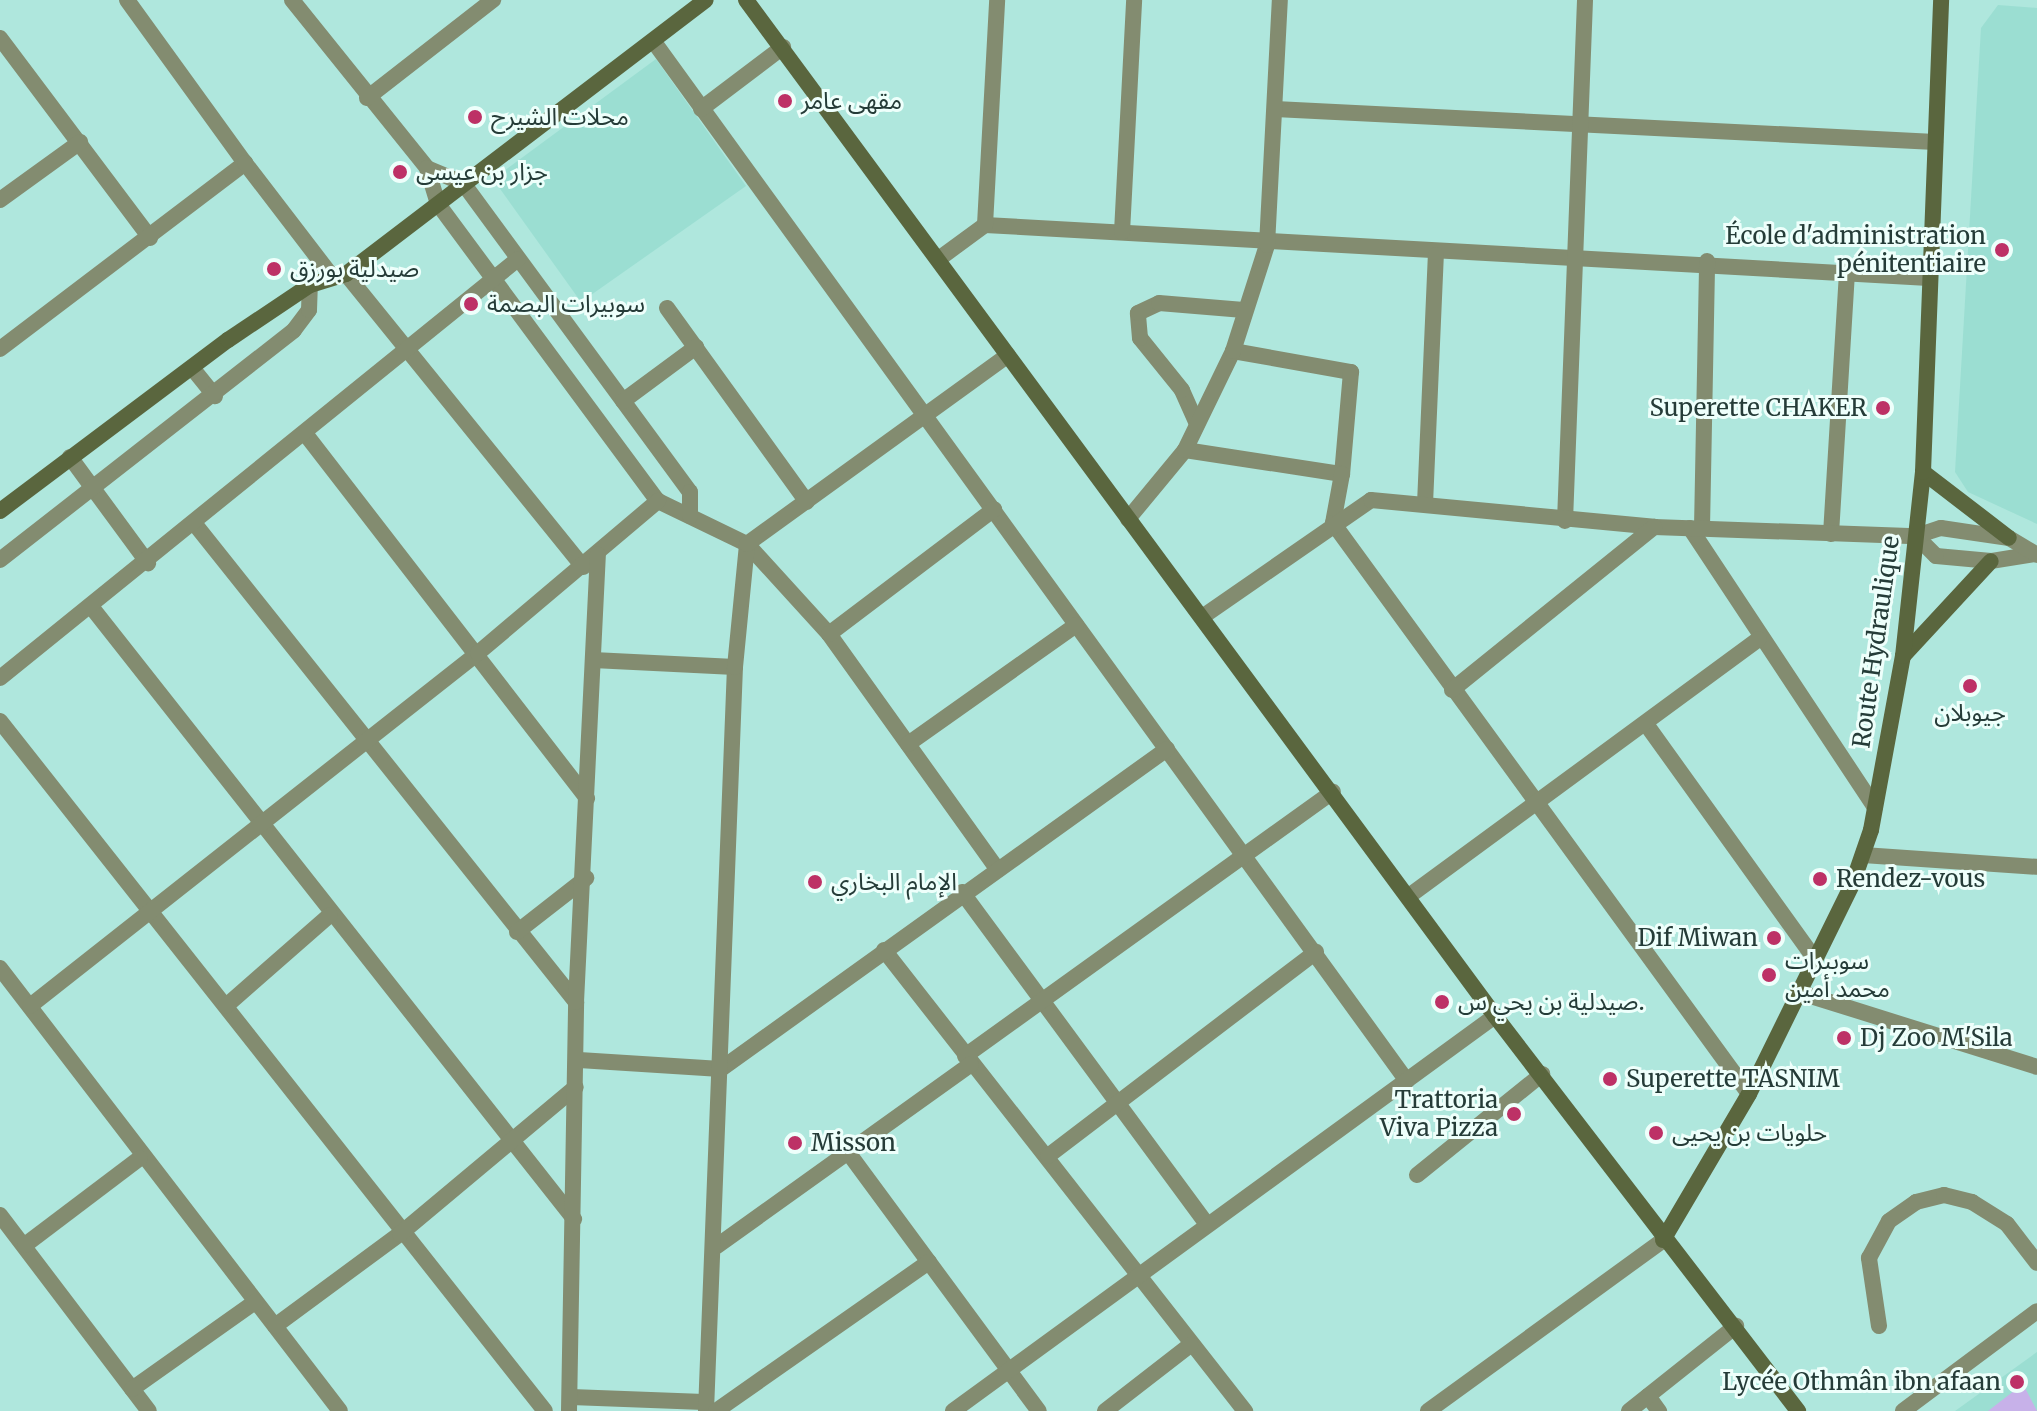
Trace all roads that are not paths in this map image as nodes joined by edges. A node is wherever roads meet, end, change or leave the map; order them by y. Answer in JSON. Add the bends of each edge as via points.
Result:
{"nodes":[{"id":1,"x":127,"y":0,"type":"edge"},
{"id":2,"x":292,"y":0,"type":"edge"},
{"id":3,"x":493,"y":0,"type":"edge"},
{"id":4,"x":706,"y":0,"type":"edge"},
{"id":5,"x":746,"y":0,"type":"edge"},
{"id":6,"x":997,"y":0,"type":"edge"},
{"id":7,"x":1134,"y":0,"type":"edge"},
{"id":8,"x":1280,"y":0,"type":"edge"},
{"id":9,"x":1585,"y":0,"type":"edge"},
{"id":10,"x":1941,"y":0,"type":"edge"},
{"id":11,"x":0,"y":38,"type":"edge"},
{"id":12,"x":654,"y":42,"type":"junction"},
{"id":13,"x":783,"y":47,"type":"junction"},
{"id":14,"x":367,"y":98,"type":"junction"},
{"id":15,"x":701,"y":109,"type":"junction"},
{"id":16,"x":1275,"y":109,"type":"junction"},
{"id":17,"x":1580,"y":122,"type":"junction"},
{"id":18,"x":80,"y":142,"type":"junction"},
{"id":19,"x":1935,"y":142,"type":"junction"},
{"id":20,"x":245,"y":163,"type":"junction"},
{"id":21,"x":427,"y":168,"type":"junction"},
{"id":22,"x":463,"y":183,"type":"junction"},
{"id":23,"x":0,"y":200,"type":"edge"},
{"id":24,"x":438,"y":204,"type":"junction"},
{"id":25,"x":985,"y":225,"type":"junction"},
{"id":26,"x":1122,"y":232,"type":"junction"},
{"id":27,"x":150,"y":238,"type":"junction"},
{"id":28,"x":1267,"y":245,"type":"junction"},
{"id":29,"x":1436,"y":255,"type":"junction"},
{"id":30,"x":1575,"y":256,"type":"junction"},
{"id":31,"x":940,"y":258,"type":"junction"},
{"id":32,"x":518,"y":259,"type":"junction"},
{"id":33,"x":1707,"y":261,"type":"junction"},
{"id":34,"x":1847,"y":271,"type":"junction"},
{"id":35,"x":338,"y":274,"type":"junction"},
{"id":36,"x":1929,"y":278,"type":"junction"},
{"id":37,"x":498,"y":282,"type":"junction"},
{"id":38,"x":310,"y":285,"type":"junction"},
{"id":39,"x":667,"y":308,"type":"dead end"},
{"id":40,"x":1244,"y":310,"type":"junction"},
{"id":41,"x":696,"y":347,"type":"junction"},
{"id":42,"x":0,"y":349,"type":"edge"},
{"id":43,"x":1233,"y":351,"type":"junction"},
{"id":44,"x":410,"y":352,"type":"junction"},
{"id":45,"x":1008,"y":355,"type":"junction"},
{"id":46,"x":193,"y":369,"type":"junction"},
{"id":47,"x":215,"y":396,"type":"junction"},
{"id":48,"x":623,"y":401,"type":"junction"},
{"id":49,"x":924,"y":419,"type":"junction"},
{"id":50,"x":1197,"y":424,"type":"junction"},
{"id":51,"x":307,"y":436,"type":"junction"},
{"id":52,"x":1185,"y":450,"type":"junction"},
{"id":53,"x":70,"y":457,"type":"junction"},
{"id":54,"x":1923,"y":472,"type":"junction"},
{"id":55,"x":1342,"y":474,"type":"junction"},
{"id":56,"x":92,"y":490,"type":"junction"},
{"id":57,"x":658,"y":501,"type":"junction"},
{"id":58,"x":807,"y":502,"type":"junction"},
{"id":59,"x":1425,"y":504,"type":"junction"},
{"id":60,"x":994,"y":509,"type":"junction"},
{"id":61,"x":0,"y":511,"type":"edge"},
{"id":62,"x":690,"y":516,"type":"junction"},
{"id":63,"x":1128,"y":519,"type":"junction"},
{"id":64,"x":1565,"y":521,"type":"junction"},
{"id":65,"x":194,"y":523,"type":"junction"},
{"id":66,"x":1333,"y":523,"type":"junction"},
{"id":67,"x":1654,"y":527,"type":"junction"},
{"id":68,"x":1696,"y":528,"type":"junction"},
{"id":69,"x":1831,"y":534,"type":"junction"},
{"id":70,"x":1916,"y":536,"type":"junction"},
{"id":71,"x":2009,"y":538,"type":"junction"},
{"id":72,"x":747,"y":544,"type":"junction"},
{"id":73,"x":2036,"y":554,"type":"edge"},
{"id":74,"x":598,"y":555,"type":"junction"},
{"id":75,"x":1,"y":557,"type":"edge"},
{"id":76,"x":1991,"y":561,"type":"junction"},
{"id":77,"x":148,"y":563,"type":"junction"},
{"id":78,"x":583,"y":567,"type":"junction"},
{"id":79,"x":93,"y":609,"type":"junction"},
{"id":80,"x":1205,"y":615,"type":"junction"},
{"id":81,"x":1076,"y":625,"type":"junction"},
{"id":82,"x":829,"y":634,"type":"junction"},
{"id":83,"x":1759,"y":639,"type":"junction"},
{"id":84,"x":478,"y":653,"type":"junction"},
{"id":85,"x":1903,"y":656,"type":"junction"},
{"id":86,"x":593,"y":660,"type":"junction"},
{"id":87,"x":735,"y":667,"type":"junction"},
{"id":88,"x":0,"y":678,"type":"edge"},
{"id":89,"x":1452,"y":690,"type":"junction"},
{"id":90,"x":0,"y":721,"type":"edge"},
{"id":91,"x":1646,"y":724,"type":"junction"},
{"id":92,"x":367,"y":738,"type":"junction"},
{"id":93,"x":908,"y":744,"type":"junction"},
{"id":94,"x":1167,"y":749,"type":"junction"},
{"id":95,"x":1333,"y":792,"type":"junction"},
{"id":96,"x":587,"y":798,"type":"junction"},
{"id":97,"x":1536,"y":804,"type":"junction"},
{"id":98,"x":1875,"y":807,"type":"junction"},
{"id":99,"x":259,"y":822,"type":"junction"},
{"id":100,"x":1248,"y":855,"type":"junction"},
{"id":101,"x":1863,"y":855,"type":"junction"},
{"id":102,"x":2037,"y":867,"type":"edge"},
{"id":103,"x":998,"y":870,"type":"junction"},
{"id":104,"x":586,"y":878,"type":"junction"},
{"id":105,"x":962,"y":892,"type":"junction"},
{"id":106,"x":1409,"y":896,"type":"junction"},
{"id":107,"x":149,"y":910,"type":"junction"},
{"id":108,"x":330,"y":915,"type":"junction"},
{"id":109,"x":517,"y":932,"type":"junction"},
{"id":110,"x":884,"y":950,"type":"junction"},
{"id":111,"x":1316,"y":952,"type":"junction"},
{"id":112,"x":1814,"y":958,"type":"junction"},
{"id":113,"x":0,"y":968,"type":"edge"},
{"id":114,"x":1798,"y":992,"type":"junction"},
{"id":115,"x":576,"y":1002,"type":"junction"},
{"id":116,"x":1047,"y":1002,"type":"junction"},
{"id":117,"x":30,"y":1006,"type":"junction"},
{"id":118,"x":226,"y":1006,"type":"junction"},
{"id":119,"x":1495,"y":1016,"type":"junction"},
{"id":120,"x":579,"y":1060,"type":"junction"},
{"id":121,"x":968,"y":1060,"type":"junction"},
{"id":122,"x":2037,"y":1067,"type":"edge"},
{"id":123,"x":721,"y":1069,"type":"junction"},
{"id":124,"x":1542,"y":1074,"type":"junction"},
{"id":125,"x":1407,"y":1081,"type":"junction"},
{"id":126,"x":576,"y":1087,"type":"junction"},
{"id":127,"x":1749,"y":1094,"type":"junction"},
{"id":128,"x":1118,"y":1101,"type":"junction"},
{"id":129,"x":513,"y":1142,"type":"junction"},
{"id":130,"x":850,"y":1155,"type":"junction"},
{"id":131,"x":1048,"y":1156,"type":"junction"},
{"id":132,"x":140,"y":1158,"type":"junction"},
{"id":133,"x":1417,"y":1175,"type":"dead end"},
{"id":134,"x":0,"y":1215,"type":"edge"},
{"id":135,"x":574,"y":1219,"type":"junction"},
{"id":136,"x":1207,"y":1224,"type":"junction"},
{"id":137,"x":400,"y":1234,"type":"junction"},
{"id":138,"x":1663,"y":1240,"type":"junction"},
{"id":139,"x":25,"y":1245,"type":"junction"},
{"id":140,"x":717,"y":1246,"type":"junction"},
{"id":141,"x":929,"y":1262,"type":"junction"},
{"id":142,"x":2037,"y":1263,"type":"edge"},
{"id":143,"x":1139,"y":1274,"type":"junction"},
{"id":144,"x":255,"y":1302,"type":"junction"},
{"id":145,"x":2037,"y":1311,"type":"edge"},
{"id":146,"x":275,"y":1326,"type":"junction"},
{"id":147,"x":1736,"y":1326,"type":"junction"},
{"id":148,"x":1879,"y":1326,"type":"dead end"},
{"id":149,"x":1190,"y":1345,"type":"junction"},
{"id":150,"x":1008,"y":1370,"type":"junction"},
{"id":151,"x":132,"y":1389,"type":"junction"},
{"id":152,"x":1648,"y":1396,"type":"junction"},
{"id":153,"x":570,"y":1404,"type":"edge"},
{"id":154,"x":709,"y":1408,"type":"edge"},
{"id":155,"x":149,"y":1411,"type":"edge"},
{"id":156,"x":340,"y":1411,"type":"edge"},
{"id":157,"x":545,"y":1411,"type":"edge"},
{"id":158,"x":953,"y":1411,"type":"edge"},
{"id":159,"x":1039,"y":1411,"type":"edge"},
{"id":160,"x":1105,"y":1411,"type":"edge"},
{"id":161,"x":1245,"y":1411,"type":"edge"},
{"id":162,"x":1428,"y":1411,"type":"edge"},
{"id":163,"x":1629,"y":1411,"type":"edge"},
{"id":164,"x":1659,"y":1411,"type":"edge"},
{"id":165,"x":1798,"y":1411,"type":"edge"},
{"id":166,"x":1903,"y":1411,"type":"edge"}],
"edges":[{"from":1,"to":20,"type":"street"},
{"from":2,"to":14,"type":"street"},
{"from":3,"to":14,"type":"street"},
{"from":4,"to":12,"type":"main road"},
{"from":5,"to":13,"type":"main road"},
{"from":6,"to":25,"type":"street"},
{"from":7,"to":26,"type":"street"},
{"from":8,"to":16,"type":"street"},
{"from":9,"to":17,"type":"street"},
{"from":10,"to":19,"type":"main road","name":"Route Hydraulique"},
{"from":11,"to":18,"type":"street"},
{"from":12,"to":15,"type":"street"},
{"from":12,"to":22,"type":"main road"},
{"from":13,"to":15,"type":"street"},
{"from":13,"to":31,"type":"main road"},
{"from":14,"to":21,"type":"street"},
{"from":15,"to":49,"type":"street"},
{"from":16,"to":17,"type":"street"},
{"from":16,"to":28,"type":"street"},
{"from":17,"to":19,"type":"street"},
{"from":17,"to":30,"type":"street"},
{"from":18,"to":23,"type":"street"},
{"from":18,"to":27,"type":"street"},
{"from":19,"to":36,"type":"main road","name":"Route Hydraulique"},
{"from":20,"to":27,"type":"street"},
{"from":20,"to":35,"type":"street"},
{"from":21,"to":22,"type":"street"},
{"from":21,"to":24,"type":"street"},
{"from":22,"to":24,"type":"main road"},
{"from":22,"to":32,"type":"street"},
{"from":24,"to":35,"type":"main road"},
{"from":24,"to":37,"type":"street"},
{"from":25,"to":26,"type":"street"},
{"from":25,"to":31,"type":"street"},
{"from":26,"to":28,"type":"street"},
{"from":27,"to":42,"type":"street"},
{"from":28,"to":29,"type":"street"},
{"from":28,"to":40,"type":"street"},
{"from":29,"to":30,"type":"street"},
{"from":29,"to":59,"type":"street"},
{"from":30,"to":33,"type":"street"},
{"from":30,"to":64,"type":"street"},
{"from":31,"to":45,"type":"main road"},
{"from":32,"to":37,"type":"street"},
{"from":32,"to":48,"type":"street"},
{"from":33,"to":34,"type":"street"},
{"from":33,"to":68,"type":"street"},
{"from":34,"to":36,"type":"street"},
{"from":34,"to":69,"type":"street"},
{"from":35,"to":38,"type":"main road"},
{"from":35,"to":44,"type":"street"},
{"from":36,"to":54,"type":"main road","name":"Route Hydraulique"},
{"from":37,"to":44,"type":"street"},
{"from":37,"to":57,"type":"street"},
{"from":38,"to":46,"type":"main road"},
{"from":38,"to":47,"type":"street","via":[[309,310],[294,330]]},
{"from":39,"to":41,"type":"street"},
{"from":40,"to":43,"type":"street"},
{"from":40,"to":50,"type":"street","via":[[1159,303],[1138,313],[1140,338],[1182,390]]},
{"from":41,"to":48,"type":"street"},
{"from":41,"to":58,"type":"street"},
{"from":43,"to":50,"type":"street"},
{"from":43,"to":55,"type":"street","via":[[1351,372]]},
{"from":44,"to":51,"type":"street"},
{"from":44,"to":78,"type":"street"},
{"from":45,"to":49,"type":"street"},
{"from":45,"to":63,"type":"main road"},
{"from":46,"to":47,"type":"street"},
{"from":46,"to":53,"type":"main road"},
{"from":47,"to":56,"type":"street"},
{"from":48,"to":62,"type":"street","via":[[690,492]]},
{"from":49,"to":58,"type":"street"},
{"from":49,"to":60,"type":"street"},
{"from":50,"to":52,"type":"street"},
{"from":51,"to":65,"type":"street"},
{"from":51,"to":84,"type":"street"},
{"from":52,"to":55,"type":"street"},
{"from":52,"to":63,"type":"street"},
{"from":53,"to":56,"type":"street"},
{"from":53,"to":61,"type":"main road"},
{"from":54,"to":70,"type":"main road","name":"Route Hydraulique"},
{"from":54,"to":71,"type":"main road"},
{"from":55,"to":66,"type":"street"},
{"from":56,"to":75,"type":"street"},
{"from":56,"to":77,"type":"street"},
{"from":57,"to":62,"type":"street"},
{"from":57,"to":74,"type":"street"},
{"from":58,"to":72,"type":"street"},
{"from":59,"to":64,"type":"street"},
{"from":59,"to":66,"type":"street","via":[[1371,500]]},
{"from":60,"to":81,"type":"street"},
{"from":60,"to":82,"type":"street"},
{"from":62,"to":72,"type":"street"},
{"from":63,"to":80,"type":"main road"},
{"from":64,"to":67,"type":"street"},
{"from":65,"to":77,"type":"street"},
{"from":65,"to":92,"type":"street"},
{"from":66,"to":80,"type":"street"},
{"from":66,"to":89,"type":"street"},
{"from":67,"to":68,"type":"street"},
{"from":67,"to":89,"type":"street"},
{"from":68,"to":69,"type":"street"},
{"from":68,"to":83,"type":"street"},
{"from":69,"to":70,"type":"street"},
{"from":70,"to":71,"type":"street","via":[[1941,528]]},
{"from":70,"to":76,"type":"street","via":[[1936,556]]},
{"from":70,"to":85,"type":"main road","name":"Route Hydraulique"},
{"from":71,"to":73,"type":"street"},
{"from":72,"to":82,"type":"street"},
{"from":72,"to":87,"type":"street"},
{"from":73,"to":76,"type":"street"},
{"from":74,"to":78,"type":"street"},
{"from":74,"to":86,"type":"street"},
{"from":76,"to":85,"type":"main road"},
{"from":77,"to":79,"type":"street"},
{"from":78,"to":84,"type":"street"},
{"from":79,"to":88,"type":"street"},
{"from":79,"to":99,"type":"street"},
{"from":80,"to":95,"type":"main road"},
{"from":81,"to":93,"type":"street"},
{"from":81,"to":94,"type":"street"},
{"from":82,"to":93,"type":"street"},
{"from":83,"to":91,"type":"street"},
{"from":83,"to":98,"type":"street"},
{"from":84,"to":92,"type":"street"},
{"from":84,"to":96,"type":"street"},
{"from":85,"to":98,"type":"main road","name":"Route Hydraulique"},
{"from":86,"to":87,"type":"street"},
{"from":86,"to":96,"type":"street"},
{"from":87,"to":123,"type":"street"},
{"from":89,"to":97,"type":"street"},
{"from":90,"to":107,"type":"street"},
{"from":91,"to":97,"type":"street"},
{"from":91,"to":112,"type":"street"},
{"from":92,"to":99,"type":"street"},
{"from":92,"to":109,"type":"street"},
{"from":93,"to":103,"type":"street"},
{"from":94,"to":100,"type":"street"},
{"from":94,"to":103,"type":"street"},
{"from":95,"to":100,"type":"street"},
{"from":95,"to":106,"type":"main road"},
{"from":96,"to":104,"type":"street"},
{"from":97,"to":106,"type":"street"},
{"from":97,"to":127,"type":"street"},
{"from":98,"to":101,"type":"main road","name":"Route Hydraulique"},
{"from":99,"to":107,"type":"street"},
{"from":99,"to":108,"type":"street"},
{"from":100,"to":111,"type":"street"},
{"from":100,"to":116,"type":"street"},
{"from":101,"to":102,"type":"street"},
{"from":101,"to":112,"type":"main road","name":"Route Hydraulique"},
{"from":103,"to":105,"type":"street"},
{"from":104,"to":109,"type":"street"},
{"from":104,"to":115,"type":"street"},
{"from":105,"to":110,"type":"street"},
{"from":105,"to":116,"type":"street"},
{"from":106,"to":119,"type":"main road"},
{"from":107,"to":117,"type":"street"},
{"from":107,"to":118,"type":"street"},
{"from":108,"to":118,"type":"street"},
{"from":108,"to":129,"type":"street"},
{"from":109,"to":115,"type":"street"},
{"from":110,"to":121,"type":"street"},
{"from":110,"to":123,"type":"street"},
{"from":111,"to":125,"type":"street"},
{"from":111,"to":128,"type":"street"},
{"from":112,"to":114,"type":"main road","name":"Route Hydraulique"},
{"from":113,"to":117,"type":"street"},
{"from":114,"to":122,"type":"street"},
{"from":114,"to":127,"type":"main road","name":"Route Hydraulique"},
{"from":115,"to":120,"type":"street"},
{"from":116,"to":121,"type":"street"},
{"from":116,"to":128,"type":"street"},
{"from":117,"to":132,"type":"street"},
{"from":118,"to":137,"type":"street"},
{"from":119,"to":124,"type":"main road"},
{"from":119,"to":125,"type":"street"},
{"from":120,"to":123,"type":"street"},
{"from":120,"to":126,"type":"street"},
{"from":121,"to":130,"type":"street"},
{"from":121,"to":131,"type":"street"},
{"from":123,"to":140,"type":"street"},
{"from":124,"to":133,"type":"street"},
{"from":124,"to":138,"type":"main road"},
{"from":125,"to":136,"type":"street"},
{"from":126,"to":129,"type":"street"},
{"from":126,"to":135,"type":"street"},
{"from":127,"to":138,"type":"main road","name":"Route Hydraulique"},
{"from":128,"to":131,"type":"street"},
{"from":128,"to":136,"type":"street"},
{"from":129,"to":135,"type":"street"},
{"from":129,"to":137,"type":"street"},
{"from":130,"to":140,"type":"street"},
{"from":130,"to":141,"type":"street"},
{"from":131,"to":143,"type":"street"},
{"from":132,"to":139,"type":"street"},
{"from":132,"to":144,"type":"street"},
{"from":134,"to":139,"type":"street"},
{"from":135,"to":153,"type":"street"},
{"from":136,"to":143,"type":"street"},
{"from":137,"to":146,"type":"street"},
{"from":137,"to":157,"type":"street"},
{"from":138,"to":147,"type":"main road"},
{"from":138,"to":162,"type":"street"},
{"from":139,"to":151,"type":"street"},
{"from":140,"to":154,"type":"street"},
{"from":141,"to":150,"type":"street"},
{"from":141,"to":154,"type":"street"},
{"from":142,"to":148,"type":"street","via":[[2007,1224],[1972,1202],[1944,1195],[1916,1202],[1889,1221],[1869,1258]]},
{"from":143,"to":149,"type":"street"},
{"from":143,"to":150,"type":"street"},
{"from":144,"to":146,"type":"street"},
{"from":144,"to":151,"type":"street"},
{"from":145,"to":166,"type":"street"},
{"from":146,"to":156,"type":"street"},
{"from":147,"to":152,"type":"street"},
{"from":147,"to":165,"type":"main road"},
{"from":149,"to":160,"type":"street"},
{"from":149,"to":161,"type":"street"},
{"from":150,"to":158,"type":"street"},
{"from":150,"to":159,"type":"street"},
{"from":151,"to":155,"type":"street"},
{"from":152,"to":163,"type":"street"},
{"from":152,"to":164,"type":"street"},
{"from":153,"to":154,"type":"street"}]}
